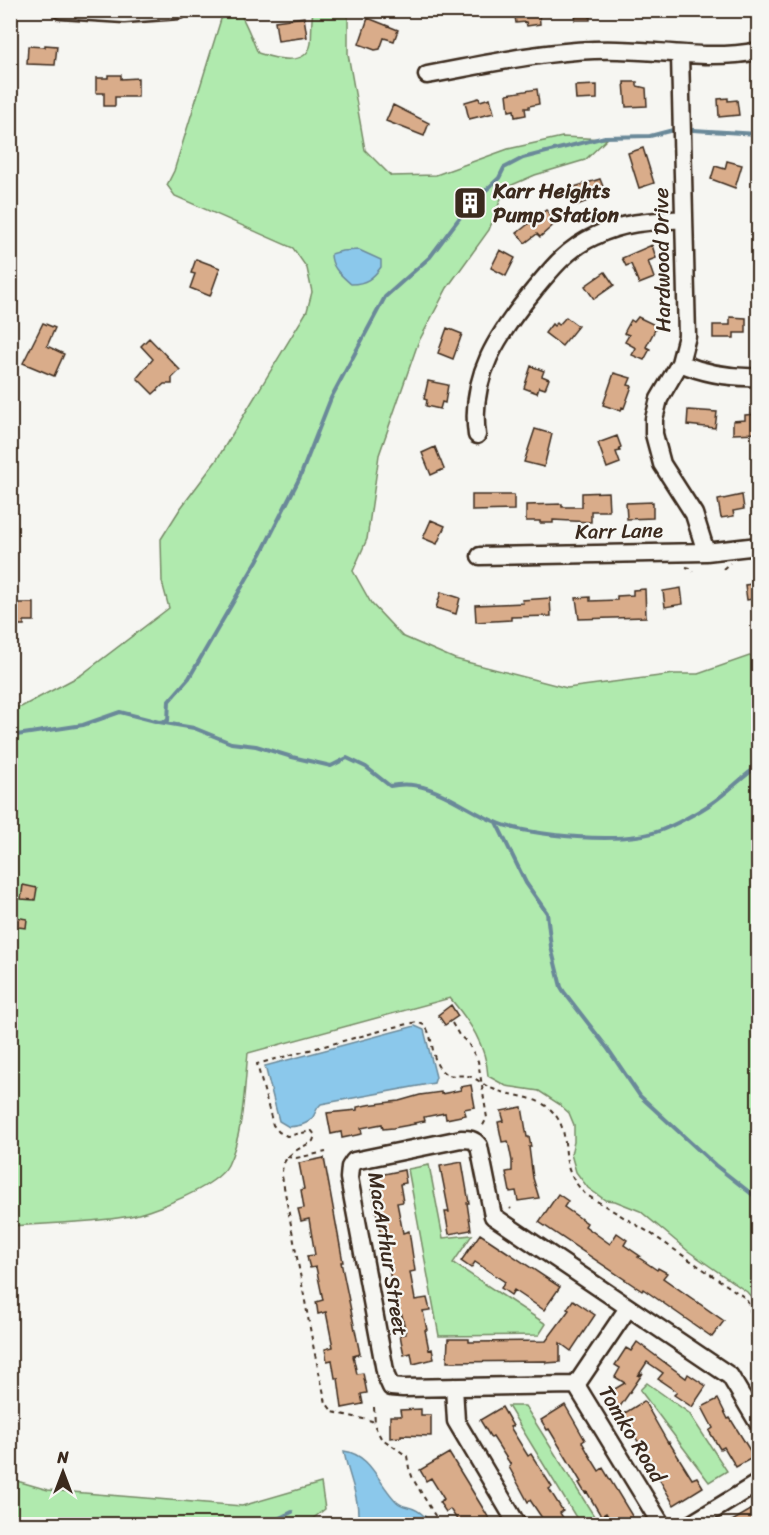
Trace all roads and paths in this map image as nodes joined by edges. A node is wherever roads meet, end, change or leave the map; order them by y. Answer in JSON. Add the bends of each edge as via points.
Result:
{"nodes":[{"id":1,"x":61,"y":10,"type":"edge"},
{"id":2,"x":179,"y":10,"type":"edge"},
{"id":3,"x":759,"y":51,"type":"edge"},
{"id":4,"x":680,"y":55,"type":"junction"},
{"id":5,"x":427,"y":75,"type":"dead end"},
{"id":6,"x":684,"y":219,"type":"junction"},
{"id":7,"x":680,"y":363,"type":"junction"},
{"id":8,"x":759,"y":377,"type":"edge"},
{"id":9,"x":477,"y":435,"type":"dead end"},
{"id":10,"x":759,"y":546,"type":"edge"},
{"id":11,"x":706,"y":552,"type":"junction"},
{"id":12,"x":480,"y":556,"type":"dead end"},
{"id":13,"x":452,"y":1023,"type":"dead end"},
{"id":14,"x":483,"y":1085,"type":"junction"},
{"id":15,"x":485,"y":1121,"type":"dead end"},
{"id":16,"x":326,"y":1152,"type":"dead end"},
{"id":17,"x":287,"y":1157,"type":"junction"},
{"id":18,"x":628,"y":1308,"type":"junction"},
{"id":19,"x":759,"y":1353,"type":"edge"},
{"id":20,"x":576,"y":1385,"type":"junction"},
{"id":21,"x":454,"y":1387,"type":"junction"},
{"id":22,"x":374,"y":1407,"type":"dead end"},
{"id":23,"x":759,"y":1423,"type":"edge"},
{"id":24,"x":375,"y":1424,"type":"junction"},
{"id":25,"x":759,"y":1483,"type":"edge"},
{"id":26,"x":701,"y":1522,"type":"edge"},
{"id":27,"x":440,"y":1524,"type":"edge"},
{"id":28,"x":517,"y":1524,"type":"edge"},
{"id":29,"x":661,"y":1524,"type":"edge"}],
"edges":[{"from":1,"to":2,"type":"street","via":[[124,14]]},
{"from":3,"to":4,"type":"street"},
{"from":4,"to":5,"type":"street","via":[[596,49],[555,52]]},
{"from":4,"to":6,"type":"street","name":"Hardwood Drive"},
{"from":6,"to":7,"type":"street","name":"Hardwood Drive","via":[[687,336]]},
{"from":6,"to":9,"type":"street","via":[[616,228],[585,241],[558,261],[503,329],[489,354],[478,390]]},
{"from":7,"to":8,"type":"street","via":[[714,375]]},
{"from":7,"to":11,"type":"street","name":"Hardwood Drive","via":[[659,399],[654,434],[662,464],[694,514]]},
{"from":10,"to":11,"type":"street","name":"Karr Lane"},
{"from":11,"to":12,"type":"street","name":"Karr Lane"},
{"from":13,"to":14,"type":"path","via":[[478,1061]]},
{"from":14,"to":15,"type":"path"},
{"from":14,"to":17,"type":"path","via":[[471,1077],[448,1075],[440,1070],[427,1028],[417,1022],[257,1064],[276,1129],[287,1136],[312,1131],[315,1135],[313,1141]]},
{"from":14,"to":19,"type":"path","via":[[546,1105],[560,1121],[566,1136],[567,1166],[585,1194],[744,1297],[751,1307],[752,1342]]},
{"from":16,"to":17,"type":"path"},
{"from":17,"to":24,"type":"path","via":[[282,1176],[326,1403],[333,1412]]},
{"from":18,"to":20,"type":"street","name":"Tomko Road"},
{"from":18,"to":21,"type":"street","name":"MacArthur Street","via":[[493,1216],[476,1141],[461,1139],[354,1161],[349,1178],[388,1383],[395,1388]]},
{"from":18,"to":23,"type":"street","name":"MacArthur Street","via":[[730,1376]]},
{"from":20,"to":21,"type":"street","name":"MacArthur Street"},
{"from":20,"to":29,"type":"street","name":"Tomko Road"},
{"from":21,"to":28,"type":"street","via":[[456,1421]]},
{"from":22,"to":24,"type":"path"},
{"from":24,"to":27,"type":"path","via":[[381,1438],[407,1456],[413,1479]]},
{"from":25,"to":26,"type":"street"}]}
